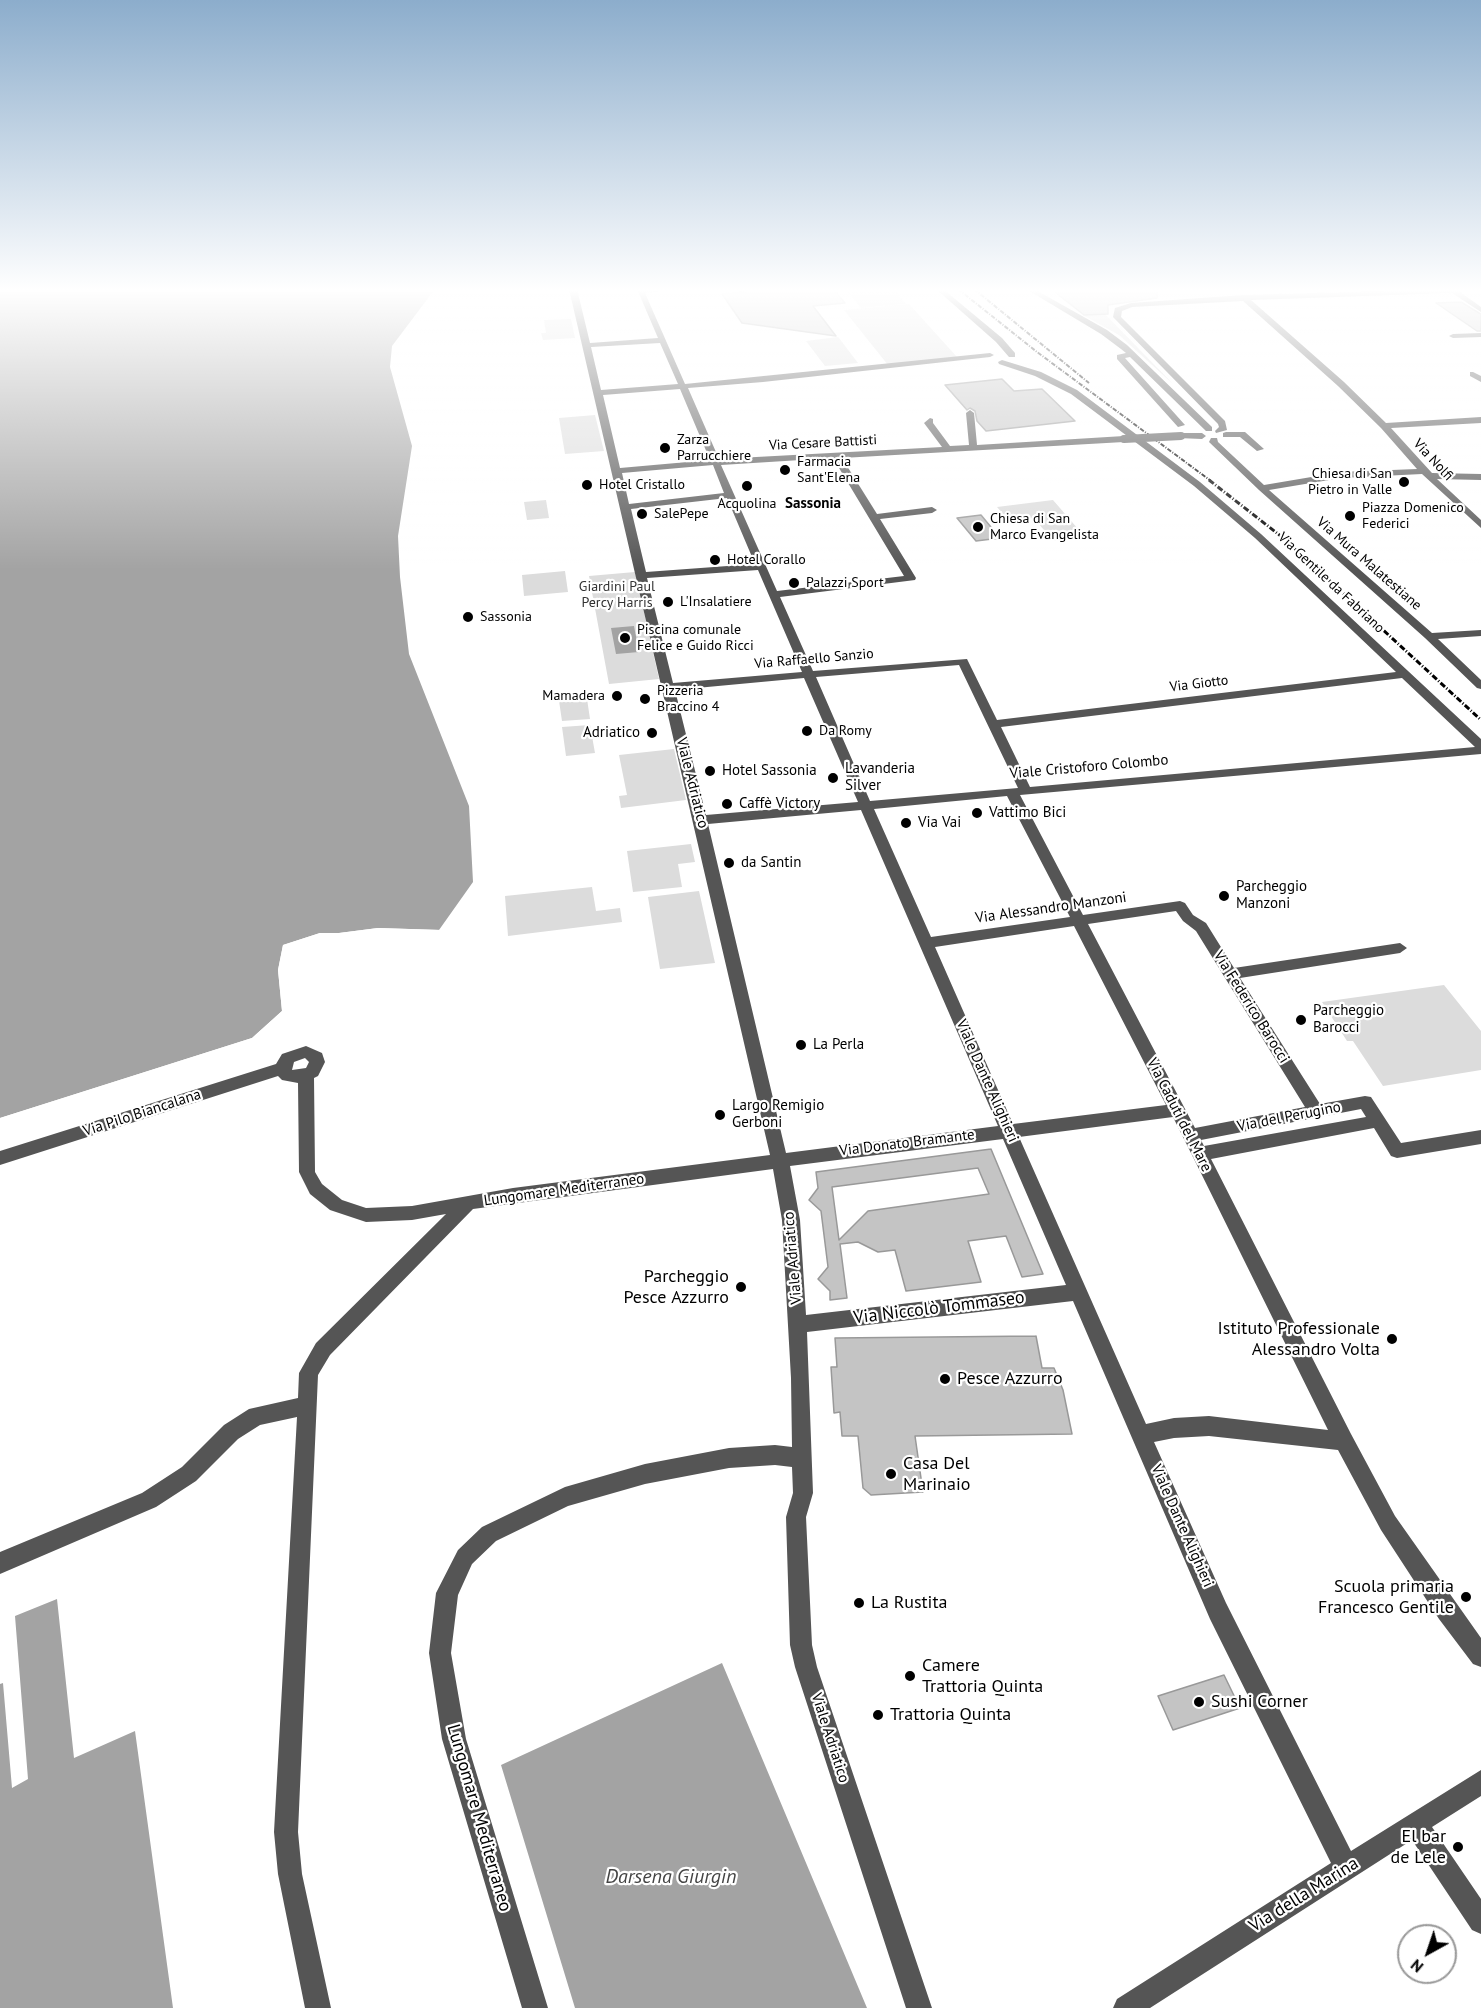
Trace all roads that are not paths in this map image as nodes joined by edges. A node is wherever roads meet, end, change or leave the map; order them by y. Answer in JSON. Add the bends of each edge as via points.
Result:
{"nodes":[{"id":1,"x":595,"y":383,"type":"edge"},
{"id":2,"x":682,"y":383,"type":"edge"},
{"id":3,"x":718,"y":383,"type":"edge"},
{"id":4,"x":1054,"y":383,"type":"edge"},
{"id":5,"x":1143,"y":383,"type":"edge"},
{"id":6,"x":1160,"y":383,"type":"edge"},
{"id":7,"x":1181,"y":383,"type":"edge"},
{"id":8,"x":1340,"y":383,"type":"edge"},
{"id":9,"x":683,"y":386,"type":"junction"},
{"id":10,"x":597,"y":393,"type":"junction"},
{"id":11,"x":970,"y":413,"type":"dead end"},
{"id":12,"x":1481,"y":420,"type":"edge"},
{"id":13,"x":930,"y":421,"type":"dead end"},
{"id":14,"x":1181,"y":425,"type":"dead end"},
{"id":15,"x":1384,"y":426,"type":"junction"},
{"id":16,"x":1122,"y":428,"type":"junction"},
{"id":17,"x":1206,"y":433,"type":"junction"},
{"id":18,"x":1220,"y":435,"type":"junction"},
{"id":19,"x":972,"y":441,"type":"dead end"},
{"id":20,"x":946,"y":446,"type":"dead end"},
{"id":21,"x":986,"y":447,"type":"junction"},
{"id":22,"x":1260,"y":449,"type":"dead end"},
{"id":23,"x":1153,"y":451,"type":"junction"},
{"id":24,"x":836,"y":455,"type":"junction"},
{"id":25,"x":717,"y":462,"type":"junction"},
{"id":26,"x":616,"y":466,"type":"junction"},
{"id":27,"x":1427,"y":474,"type":"junction"},
{"id":28,"x":1481,"y":477,"type":"edge"},
{"id":29,"x":1262,"y":488,"type":"junction"},
{"id":30,"x":731,"y":495,"type":"junction"},
{"id":31,"x":626,"y":507,"type":"junction"},
{"id":32,"x":932,"y":510,"type":"dead end"},
{"id":33,"x":873,"y":517,"type":"junction"},
{"id":34,"x":1481,"y":525,"type":"edge"},
{"id":35,"x":762,"y":567,"type":"junction"},
{"id":36,"x":642,"y":575,"type":"junction"},
{"id":37,"x":774,"y":595,"type":"junction"},
{"id":38,"x":1481,"y":633,"type":"edge"},
{"id":39,"x":1429,"y":636,"type":"junction"},
{"id":40,"x":963,"y":661,"type":"joint"},
{"id":41,"x":1406,"y":674,"type":"junction"},
{"id":42,"x":809,"y":675,"type":"junction"},
{"id":43,"x":1481,"y":686,"type":"edge"},
{"id":44,"x":668,"y":687,"type":"junction"},
{"id":45,"x":995,"y":724,"type":"junction"},
{"id":46,"x":1479,"y":749,"type":"edge"},
{"id":47,"x":1018,"y":790,"type":"junction"},
{"id":48,"x":866,"y":805,"type":"junction"},
{"id":49,"x":701,"y":820,"type":"junction"},
{"id":50,"x":1180,"y":906,"type":"joint"},
{"id":51,"x":1079,"y":921,"type":"junction"},
{"id":52,"x":925,"y":943,"type":"junction"},
{"id":53,"x":1400,"y":948,"type":"dead end"},
{"id":54,"x":1230,"y":974,"type":"junction"},
{"id":55,"x":283,"y":1068,"type":"junction"},
{"id":56,"x":306,"y":1076,"type":"junction"},
{"id":57,"x":1176,"y":1110,"type":"junction"},
{"id":58,"x":1316,"y":1112,"type":"junction"},
{"id":59,"x":1378,"y":1121,"type":"junction"},
{"id":60,"x":1009,"y":1130,"type":"junction"},
{"id":61,"x":1190,"y":1136,"type":"junction"},
{"id":62,"x":1481,"y":1137,"type":"edge"},
{"id":63,"x":1200,"y":1155,"type":"junction"},
{"id":64,"x":0,"y":1158,"type":"edge"},
{"id":65,"x":781,"y":1160,"type":"junction"},
{"id":66,"x":468,"y":1205,"type":"junction"},
{"id":67,"x":1079,"y":1292,"type":"junction"},
{"id":68,"x":799,"y":1324,"type":"junction"},
{"id":69,"x":306,"y":1406,"type":"junction"},
{"id":70,"x":1141,"y":1434,"type":"junction"},
{"id":71,"x":1344,"y":1442,"type":"junction"},
{"id":72,"x":802,"y":1458,"type":"junction"},
{"id":73,"x":0,"y":1563,"type":"edge"},
{"id":74,"x":1481,"y":1656,"type":"edge"},
{"id":75,"x":1481,"y":1782,"type":"edge"},
{"id":76,"x":1416,"y":1824,"type":"junction"},
{"id":77,"x":1346,"y":1867,"type":"junction"},
{"id":78,"x":1481,"y":1921,"type":"edge"},
{"id":79,"x":318,"y":2008,"type":"edge"},
{"id":80,"x":535,"y":2008,"type":"edge"},
{"id":81,"x":919,"y":2008,"type":"edge"},
{"id":82,"x":1126,"y":2008,"type":"edge"}],
"edges":[{"from":1,"to":10,"type":"street","name":"Viale Adriatico"},
{"from":2,"to":9,"type":"street","name":"Viale Dante Alighieri"},
{"from":3,"to":9,"type":"street"},
{"from":4,"to":16,"type":"street","name":"Via Gentile da Fabriano","via":[[1074,392]]},
{"from":5,"to":14,"type":"street"},
{"from":6,"to":17,"type":"street"},
{"from":7,"to":18,"type":"street","name":"Via Mura Malatestiane","via":[[1222,423]]},
{"from":8,"to":15,"type":"street","name":"Via Nolfi"},
{"from":9,"to":10,"type":"street"},
{"from":9,"to":25,"type":"street","name":"Viale Dante Alighieri"},
{"from":10,"to":26,"type":"street","name":"Viale Adriatico"},
{"from":11,"to":19,"type":"street"},
{"from":12,"to":15,"type":"street"},
{"from":13,"to":20,"type":"street"},
{"from":15,"to":27,"type":"street","name":"Via Nolfi"},
{"from":16,"to":21,"type":"street","via":[[1095,434],[991,441],[986,442]]},
{"from":16,"to":23,"type":"street","name":"Via Gentile da Fabriano"},
{"from":17,"to":18,"type":"street","name":"Via Cesare Battisti"},
{"from":17,"to":21,"type":"street","name":"Via Cesare Battisti","bridge":true},
{"from":18,"to":22,"type":"street","name":"Via Cesare Battisti","via":[[1242,434]]},
{"from":18,"to":29,"type":"street","name":"Via Mura Malatestiane","via":[[1213,442]]},
{"from":21,"to":23,"type":"street","via":[[999,454],[1122,447]]},
{"from":21,"to":24,"type":"street","name":"Via Cesare Battisti"},
{"from":23,"to":41,"type":"street","name":"Via Gentile da Fabriano","via":[[1258,536]]},
{"from":24,"to":25,"type":"street","name":"Via Cesare Battisti"},
{"from":24,"to":33,"type":"street"},
{"from":25,"to":26,"type":"street","name":"Via Cesare Battisti"},
{"from":25,"to":30,"type":"street","name":"Viale Dante Alighieri"},
{"from":26,"to":31,"type":"street","name":"Viale Adriatico"},
{"from":27,"to":28,"type":"street"},
{"from":27,"to":29,"type":"street","via":[[1341,475]]},
{"from":27,"to":34,"type":"street","name":"Via Nolfi"},
{"from":29,"to":39,"type":"street","name":"Via Mura Malatestiane"},
{"from":30,"to":31,"type":"street"},
{"from":30,"to":35,"type":"street","name":"Viale Dante Alighieri"},
{"from":31,"to":36,"type":"street","name":"Viale Adriatico"},
{"from":32,"to":33,"type":"street"},
{"from":33,"to":37,"type":"street","via":[[911,578]]},
{"from":35,"to":36,"type":"street"},
{"from":35,"to":37,"type":"street","name":"Viale Dante Alighieri"},
{"from":36,"to":44,"type":"street","name":"Viale Adriatico"},
{"from":37,"to":42,"type":"street","name":"Viale Dante Alighieri"},
{"from":38,"to":39,"type":"street"},
{"from":39,"to":43,"type":"street","name":"Via Mura Malatestiane"},
{"from":40,"to":42,"type":"street","name":"Via Raffaello Sanzio"},
{"from":40,"to":45,"type":"street","name":"Via Caduti del Mare"},
{"from":41,"to":45,"type":"street","name":"Via Giotto"},
{"from":41,"to":46,"type":"street","name":"Via Gentile da Fabriano"},
{"from":42,"to":44,"type":"street","name":"Via Raffaello Sanzio"},
{"from":42,"to":48,"type":"street","name":"Viale Dante Alighieri"},
{"from":44,"to":49,"type":"street","name":"Viale Adriatico"},
{"from":45,"to":47,"type":"street","name":"Via Caduti del Mare"},
{"from":46,"to":47,"type":"street","name":"Viale Cristoforo Colombo"},
{"from":47,"to":48,"type":"street","name":"Viale Cristoforo Colombo"},
{"from":47,"to":51,"type":"street","name":"Via Caduti del Mare"},
{"from":48,"to":49,"type":"street","name":"Viale Cristoforo Colombo"},
{"from":48,"to":52,"type":"street","name":"Viale Dante Alighieri"},
{"from":49,"to":65,"type":"street","name":"Viale Adriatico"},
{"from":50,"to":51,"type":"street","name":"Via Alessandro Manzoni"},
{"from":50,"to":54,"type":"street","name":"Via Federico Barocci","via":[[1200,927]]},
{"from":51,"to":52,"type":"street","name":"Via Alessandro Manzoni"},
{"from":51,"to":57,"type":"street","name":"Via Caduti del Mare"},
{"from":52,"to":60,"type":"street","name":"Viale Dante Alighieri"},
{"from":53,"to":54,"type":"street"},
{"from":54,"to":58,"type":"street","name":"Via Federico Barocci"},
{"from":55,"to":56,"type":"street","via":[[288,1076]]},
{"from":55,"to":56,"type":"street","name":"Via Pilo Biancalana","via":[[288,1058],[306,1052],[316,1057],[317,1062]]},
{"from":55,"to":64,"type":"street","name":"Via Pilo Biancalana"},
{"from":56,"to":66,"type":"street","name":"Via Pilo Biancalana","via":[[308,1172],[316,1189],[336,1205],[366,1215]]},
{"from":57,"to":60,"type":"street","name":"Via Donato Bramante"},
{"from":57,"to":61,"type":"street","name":"Via Caduti del Mare"},
{"from":58,"to":59,"type":"street","name":"Via del Perugino","via":[[1365,1102]]},
{"from":58,"to":61,"type":"street","name":"Via del Perugino"},
{"from":59,"to":62,"type":"street","name":"Via del Perugino","via":[[1397,1151]]},
{"from":59,"to":63,"type":"street","name":"Via del Perugino"},
{"from":60,"to":65,"type":"street","name":"Via Donato Bramante"},
{"from":60,"to":67,"type":"street","name":"Viale Dante Alighieri"},
{"from":61,"to":63,"type":"street","name":"Via Caduti del Mare"},
{"from":63,"to":71,"type":"street","name":"Via Caduti del Mare"},
{"from":65,"to":66,"type":"street","name":"Lungomare Mediterraneo","via":[[513,1195]]},
{"from":65,"to":68,"type":"street","name":"Viale Adriatico","via":[[791,1220]]},
{"from":66,"to":69,"type":"street","name":"Lungomare Mediterraneo","via":[[323,1349],[309,1372]]},
{"from":67,"to":68,"type":"street","name":"Via Niccolò Tommaseo"},
{"from":67,"to":70,"type":"street","name":"Viale Dante Alighieri"},
{"from":68,"to":72,"type":"street","name":"Viale Adriatico"},
{"from":69,"to":73,"type":"street","via":[[256,1416],[231,1432],[189,1474],[149,1500]]},
{"from":69,"to":79,"type":"street","name":"Lungomare Mediterraneo","via":[[285,1832],[290,1875]]},
{"from":70,"to":71,"type":"street","via":[[1209,1426]]},
{"from":70,"to":77,"type":"street","name":"Viale Dante Alighieri","via":[[1218,1611]]},
{"from":71,"to":74,"type":"street","name":"Via Caduti del Mare","via":[[1388,1523]]},
{"from":72,"to":80,"type":"street","name":"Lungomare Mediterraneo","via":[[729,1458],[645,1474],[565,1497],[489,1534],[465,1557],[447,1593],[440,1653],[454,1739]]},
{"from":72,"to":81,"type":"street","name":"Viale Adriatico","via":[[803,1493],[796,1517],[803,1656]]},
{"from":75,"to":76,"type":"street","name":"Via della Marina"},
{"from":76,"to":77,"type":"street","name":"Via della Marina"},
{"from":76,"to":78,"type":"street"},
{"from":77,"to":82,"type":"street","name":"Via della Marina"}]}
